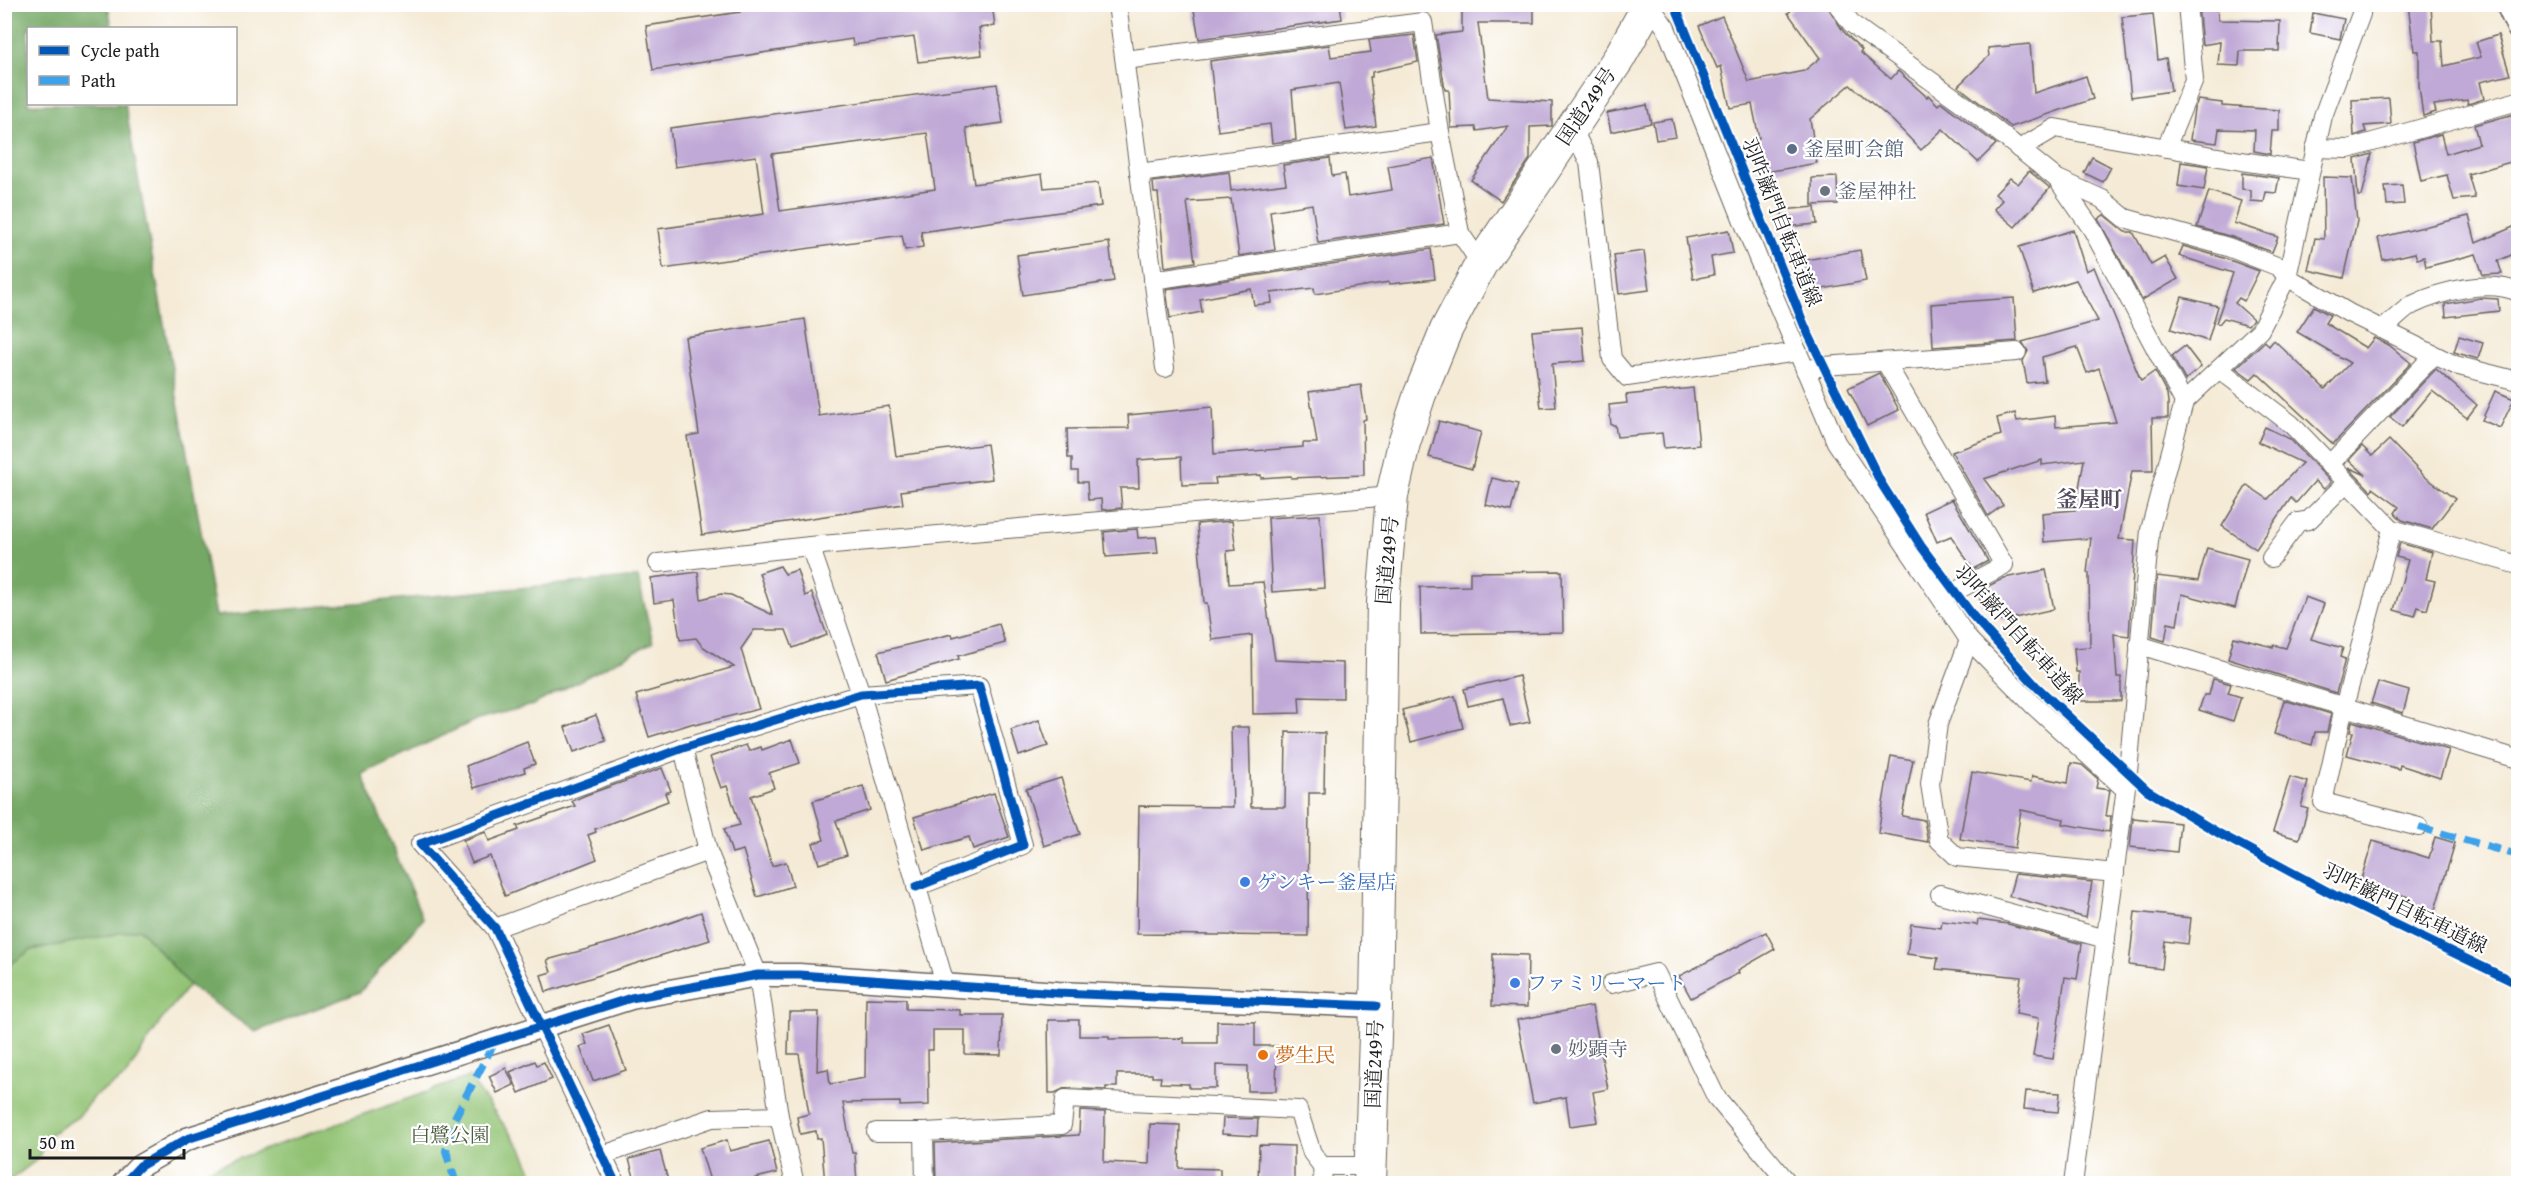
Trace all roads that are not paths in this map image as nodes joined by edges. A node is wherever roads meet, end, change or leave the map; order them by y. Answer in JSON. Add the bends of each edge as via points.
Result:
{"nodes":[{"id":1,"x":1117,"y":4,"type":"edge"},
{"id":2,"x":1649,"y":4,"type":"edge"},
{"id":3,"x":1837,"y":4,"type":"edge"},
{"id":4,"x":2187,"y":4,"type":"edge"},
{"id":5,"x":2362,"y":4,"type":"edge"},
{"id":6,"x":2507,"y":4,"type":"edge"},
{"id":7,"x":1422,"y":13,"type":"edge"},
{"id":8,"x":2518,"y":28,"type":"edge"},
{"id":9,"x":1125,"y":60,"type":"junction"},
{"id":10,"x":2518,"y":101,"type":"edge"},
{"id":11,"x":1572,"y":128,"type":"junction"},
{"id":12,"x":1440,"y":132,"type":"junction"},
{"id":13,"x":2166,"y":148,"type":"junction"},
{"id":14,"x":2315,"y":148,"type":"junction"},
{"id":15,"x":2019,"y":149,"type":"junction"},
{"id":16,"x":2310,"y":171,"type":"junction"},
{"id":17,"x":1139,"y":173,"type":"junction"},
{"id":18,"x":2057,"y":179,"type":"junction"},
{"id":19,"x":1460,"y":233,"type":"junction"},
{"id":20,"x":1481,"y":264,"type":"junction"},
{"id":21,"x":2286,"y":277,"type":"junction"},
{"id":22,"x":1153,"y":280,"type":"junction"},
{"id":23,"x":2518,"y":292,"type":"edge"},
{"id":24,"x":2383,"y":329,"type":"junction"},
{"id":25,"x":1798,"y":352,"type":"junction"},
{"id":26,"x":2018,"y":352,"type":"dead end"},
{"id":27,"x":2434,"y":355,"type":"junction"},
{"id":28,"x":1886,"y":363,"type":"junction"},
{"id":29,"x":1165,"y":368,"type":"dead end"},
{"id":30,"x":2219,"y":369,"type":"junction"},
{"id":31,"x":1805,"y":370,"type":"junction"},
{"id":32,"x":2518,"y":381,"type":"edge"},
{"id":33,"x":2184,"y":402,"type":"junction"},
{"id":34,"x":2330,"y":465,"type":"junction"},
{"id":35,"x":2347,"y":482,"type":"junction"},
{"id":36,"x":1392,"y":496,"type":"junction"},
{"id":37,"x":2392,"y":529,"type":"junction"},
{"id":38,"x":810,"y":546,"type":"junction"},
{"id":39,"x":2271,"y":558,"type":"dead end"},
{"id":40,"x":658,"y":562,"type":"dead end"},
{"id":41,"x":2518,"y":565,"type":"edge"},
{"id":42,"x":1954,"y":592,"type":"dead end"},
{"id":43,"x":1969,"y":640,"type":"junction"},
{"id":44,"x":2139,"y":645,"type":"junction"},
{"id":45,"x":861,"y":694,"type":"junction"},
{"id":46,"x":2344,"y":707,"type":"junction"},
{"id":47,"x":683,"y":748,"type":"junction"},
{"id":48,"x":2518,"y":759,"type":"edge"},
{"id":49,"x":2126,"y":789,"type":"junction"},
{"id":50,"x":2419,"y":827,"type":"dead end"},
{"id":51,"x":708,"y":851,"type":"junction"},
{"id":52,"x":2115,"y":873,"type":"junction"},
{"id":53,"x":916,"y":887,"type":"junction"},
{"id":54,"x":1940,"y":894,"type":"dead end"},
{"id":55,"x":495,"y":928,"type":"junction"},
{"id":56,"x":2106,"y":939,"type":"junction"},
{"id":57,"x":758,"y":975,"type":"junction"},
{"id":58,"x":945,"y":984,"type":"junction"},
{"id":59,"x":1611,"y":984,"type":"dead end"},
{"id":60,"x":1376,"y":1006,"type":"junction"},
{"id":61,"x":542,"y":1027,"type":"junction"},
{"id":62,"x":779,"y":1116,"type":"junction"},
{"id":63,"x":876,"y":1132,"type":"dead end"},
{"id":64,"x":924,"y":1132,"type":"junction"},
{"id":65,"x":603,"y":1155,"type":"junction"},
{"id":66,"x":1323,"y":1175,"type":"edge"},
{"id":67,"x":1370,"y":1175,"type":"edge"},
{"id":68,"x":123,"y":1184,"type":"edge"},
{"id":69,"x":616,"y":1184,"type":"edge"},
{"id":70,"x":795,"y":1184,"type":"edge"},
{"id":71,"x":926,"y":1184,"type":"edge"},
{"id":72,"x":1789,"y":1184,"type":"edge"},
{"id":73,"x":2073,"y":1184,"type":"edge"}],
"edges":[{"from":1,"to":9,"type":"street"},
{"from":2,"to":11,"type":"highway","name":"国道249号"},
{"from":2,"to":25,"type":"street","via":[[1666,28]]},
{"from":3,"to":15,"type":"street","via":[[1852,24],[1966,105]]},
{"from":4,"to":13,"type":"street","via":[[2194,80]]},
{"from":5,"to":14,"type":"street"},
{"from":6,"to":8,"type":"street"},
{"from":7,"to":9,"type":"street"},
{"from":7,"to":12,"type":"street"},
{"from":9,"to":17,"type":"street"},
{"from":10,"to":14,"type":"street","via":[[2348,149]]},
{"from":11,"to":20,"type":"highway","name":"国道249号"},
{"from":11,"to":25,"type":"street","via":[[1589,162],[1612,359],[1627,377]]},
{"from":12,"to":17,"type":"street"},
{"from":12,"to":19,"type":"street"},
{"from":13,"to":15,"type":"street","via":[[2055,129]]},
{"from":13,"to":16,"type":"street"},
{"from":14,"to":16,"type":"street"},
{"from":15,"to":18,"type":"street"},
{"from":16,"to":21,"type":"street"},
{"from":17,"to":22,"type":"street"},
{"from":18,"to":21,"type":"street","via":[[2102,199],[2126,218],[2228,247],[2279,267]]},
{"from":18,"to":33,"type":"street","via":[[2092,229]]},
{"from":19,"to":20,"type":"street"},
{"from":19,"to":22,"type":"street"},
{"from":20,"to":36,"type":"highway","name":"国道249号","via":[[1446,330],[1420,394]]},
{"from":21,"to":24,"type":"street"},
{"from":21,"to":30,"type":"street","via":[[2260,330]]},
{"from":22,"to":29,"type":"street"},
{"from":23,"to":24,"type":"street","via":[[2482,287],[2455,289],[2411,306]]},
{"from":24,"to":27,"type":"street"},
{"from":25,"to":31,"type":"street"},
{"from":26,"to":28,"type":"street"},
{"from":27,"to":32,"type":"street","via":[[2455,365]]},
{"from":27,"to":34,"type":"street"},
{"from":28,"to":31,"type":"street"},
{"from":28,"to":42,"type":"street","via":[[2004,565]]},
{"from":30,"to":33,"type":"street"},
{"from":30,"to":34,"type":"street","via":[[2291,424]]},
{"from":31,"to":43,"type":"street","via":[[1836,442]]},
{"from":33,"to":44,"type":"street","via":[[2151,530]]},
{"from":34,"to":35,"type":"street"},
{"from":35,"to":37,"type":"street"},
{"from":35,"to":39,"type":"street","via":[[2308,520],[2298,522]]},
{"from":36,"to":38,"type":"street"},
{"from":36,"to":60,"type":"highway","name":"国道249号","via":[[1383,602]]},
{"from":37,"to":41,"type":"street"},
{"from":37,"to":46,"type":"street"},
{"from":38,"to":40,"type":"street"},
{"from":38,"to":45,"type":"street"},
{"from":43,"to":49,"type":"street","via":[[2032,704]]},
{"from":43,"to":52,"type":"street","via":[[1938,724],[1930,784],[1939,840],[1957,857]]},
{"from":44,"to":46,"type":"street"},
{"from":44,"to":49,"type":"street"},
{"from":45,"to":47,"type":"street"},
{"from":45,"to":53,"type":"street"},
{"from":45,"to":53,"type":"street","via":[[979,686],[1023,845]]},
{"from":46,"to":48,"type":"street"},
{"from":46,"to":50,"type":"street","via":[[2323,802]]},
{"from":47,"to":51,"type":"street"},
{"from":47,"to":55,"type":"street","via":[[420,844]]},
{"from":49,"to":52,"type":"street"},
{"from":51,"to":55,"type":"street"},
{"from":51,"to":57,"type":"street"},
{"from":52,"to":56,"type":"street"},
{"from":53,"to":58,"type":"street"},
{"from":54,"to":56,"type":"street"},
{"from":55,"to":61,"type":"street"},
{"from":56,"to":73,"type":"street"},
{"from":57,"to":58,"type":"street"},
{"from":57,"to":61,"type":"street","via":[[631,998]]},
{"from":57,"to":62,"type":"street"},
{"from":58,"to":60,"type":"street","via":[[1058,993]]},
{"from":59,"to":72,"type":"street","via":[[1656,973],[1716,1097]]},
{"from":60,"to":67,"type":"highway","name":"国道249号"},
{"from":61,"to":65,"type":"street"},
{"from":61,"to":68,"type":"street","via":[[187,1139],[140,1166]]},
{"from":62,"to":65,"type":"street","via":[[712,1118]]},
{"from":62,"to":70,"type":"street"},
{"from":63,"to":64,"type":"street"},
{"from":64,"to":66,"type":"street","via":[[1062,1125],[1065,1099],[1298,1110]]},
{"from":64,"to":71,"type":"street"},
{"from":65,"to":69,"type":"street"},
{"from":66,"to":67,"type":"street"}]}
